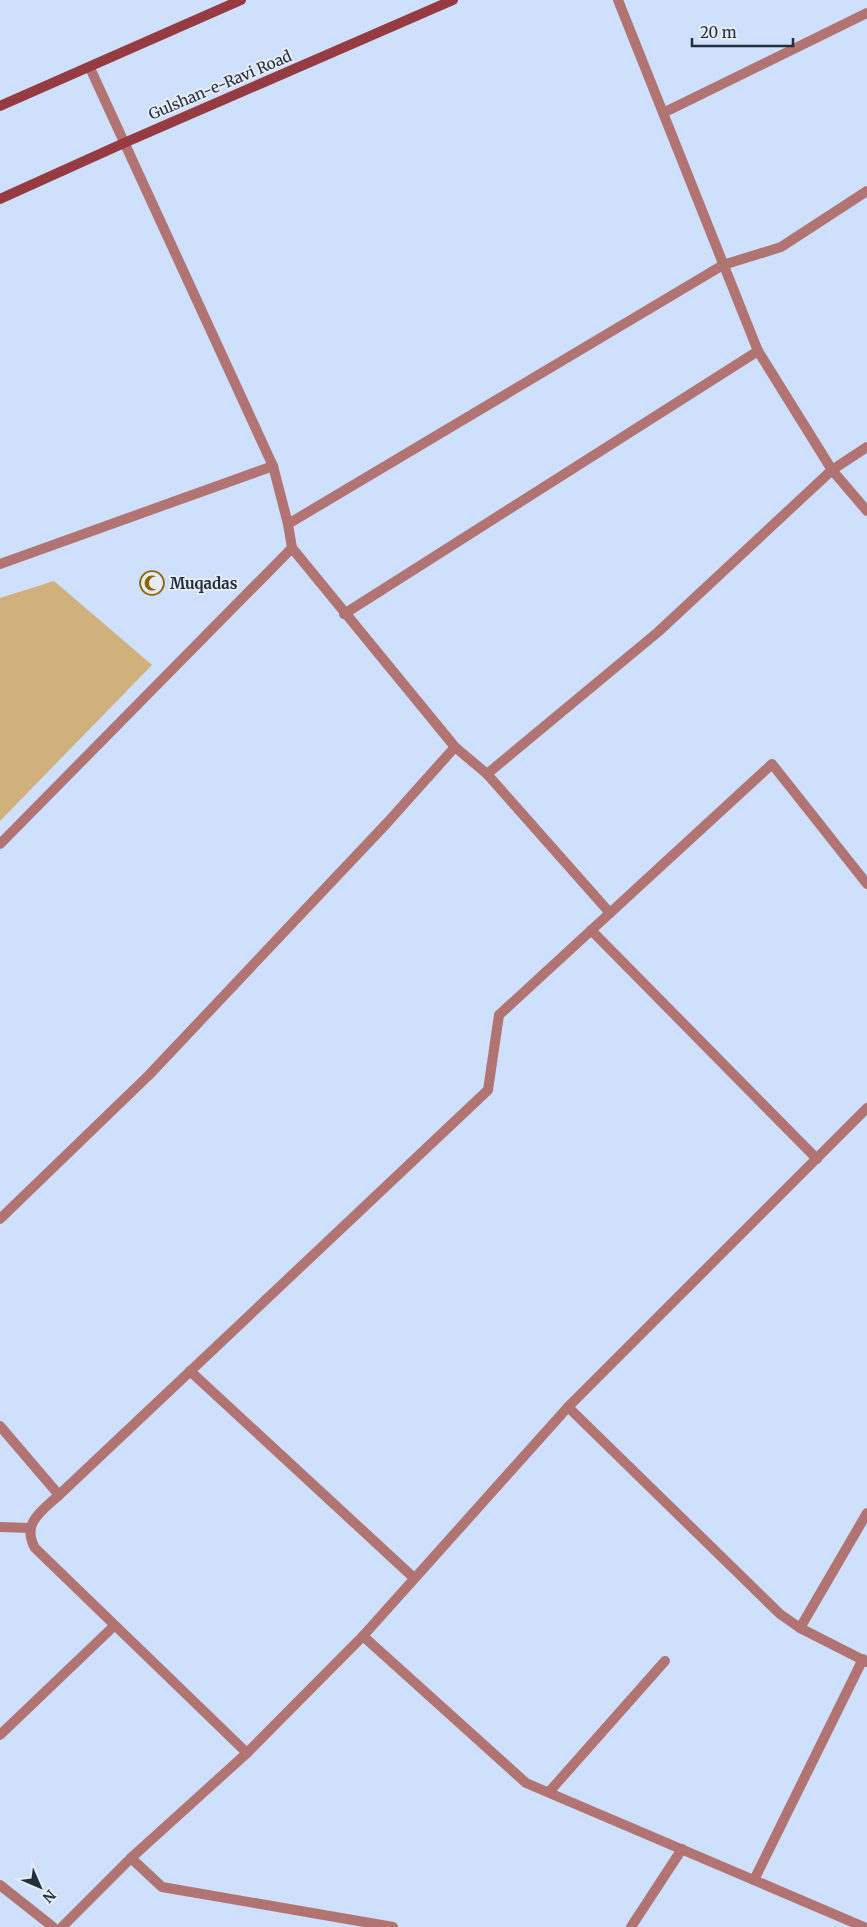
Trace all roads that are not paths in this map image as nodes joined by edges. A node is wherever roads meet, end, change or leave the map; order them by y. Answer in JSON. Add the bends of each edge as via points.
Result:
{"nodes":[{"id":1,"x":241,"y":0,"type":"edge"},
{"id":2,"x":454,"y":0,"type":"edge"},
{"id":3,"x":618,"y":0,"type":"edge"},
{"id":4,"x":867,"y":13,"type":"edge"},
{"id":5,"x":90,"y":68,"type":"junction"},
{"id":6,"x":0,"y":106,"type":"edge"},
{"id":7,"x":664,"y":112,"type":"junction"},
{"id":8,"x":124,"y":143,"type":"junction"},
{"id":9,"x":867,"y":191,"type":"edge"},
{"id":10,"x":0,"y":199,"type":"edge"},
{"id":11,"x":723,"y":265,"type":"junction"},
{"id":12,"x":758,"y":350,"type":"junction"},
{"id":13,"x":867,"y":447,"type":"edge"},
{"id":14,"x":273,"y":466,"type":"junction"},
{"id":15,"x":832,"y":470,"type":"junction"},
{"id":16,"x":867,"y":511,"type":"edge"},
{"id":17,"x":288,"y":524,"type":"junction"},
{"id":18,"x":292,"y":548,"type":"junction"},
{"id":19,"x":0,"y":564,"type":"edge"},
{"id":20,"x":344,"y":614,"type":"junction"},
{"id":21,"x":455,"y":747,"type":"junction"},
{"id":22,"x":487,"y":774,"type":"junction"},
{"id":23,"x":0,"y":844,"type":"edge"},
{"id":24,"x":867,"y":884,"type":"edge"},
{"id":25,"x":610,"y":913,"type":"junction"},
{"id":26,"x":591,"y":930,"type":"junction"},
{"id":27,"x":867,"y":1108,"type":"edge"},
{"id":28,"x":817,"y":1159,"type":"junction"},
{"id":29,"x":0,"y":1219,"type":"edge"},
{"id":30,"x":190,"y":1371,"type":"junction"},
{"id":31,"x":568,"y":1407,"type":"junction"},
{"id":32,"x":0,"y":1426,"type":"edge"},
{"id":33,"x":60,"y":1495,"type":"junction"},
{"id":34,"x":867,"y":1513,"type":"edge"},
{"id":35,"x":0,"y":1527,"type":"edge"},
{"id":36,"x":30,"y":1528,"type":"junction"},
{"id":37,"x":414,"y":1578,"type":"junction"},
{"id":38,"x":114,"y":1626,"type":"junction"},
{"id":39,"x":800,"y":1628,"type":"junction"},
{"id":40,"x":362,"y":1636,"type":"junction"},
{"id":41,"x":665,"y":1661,"type":"dead end"},
{"id":42,"x":865,"y":1661,"type":"edge"},
{"id":43,"x":0,"y":1735,"type":"edge"},
{"id":44,"x":247,"y":1753,"type":"junction"},
{"id":45,"x":549,"y":1792,"type":"junction"},
{"id":46,"x":682,"y":1849,"type":"junction"},
{"id":47,"x":131,"y":1858,"type":"junction"},
{"id":48,"x":754,"y":1880,"type":"junction"},
{"id":49,"x":0,"y":1885,"type":"edge"},
{"id":50,"x":53,"y":1927,"type":"edge"},
{"id":51,"x":62,"y":1927,"type":"edge"},
{"id":52,"x":393,"y":1927,"type":"edge"},
{"id":53,"x":631,"y":1927,"type":"edge"},
{"id":54,"x":864,"y":1927,"type":"edge"}],
"edges":[{"from":1,"to":5,"type":"main road"},
{"from":2,"to":8,"type":"main road","name":"Gulshan-e-Ravi Road"},
{"from":3,"to":7,"type":"street"},
{"from":4,"to":7,"type":"street"},
{"from":5,"to":6,"type":"main road"},
{"from":5,"to":8,"type":"street"},
{"from":7,"to":11,"type":"street"},
{"from":8,"to":10,"type":"main road","name":"Gulshan-e-Ravi Road"},
{"from":8,"to":14,"type":"street"},
{"from":9,"to":11,"type":"street","via":[[781,247]]},
{"from":11,"to":12,"type":"street"},
{"from":11,"to":17,"type":"street"},
{"from":12,"to":15,"type":"street"},
{"from":12,"to":20,"type":"street"},
{"from":13,"to":15,"type":"street"},
{"from":14,"to":17,"type":"street"},
{"from":14,"to":19,"type":"street"},
{"from":15,"to":16,"type":"street"},
{"from":15,"to":22,"type":"street","via":[[658,632]]},
{"from":17,"to":18,"type":"street"},
{"from":18,"to":20,"type":"street"},
{"from":18,"to":23,"type":"street"},
{"from":20,"to":21,"type":"street"},
{"from":21,"to":22,"type":"street"},
{"from":21,"to":29,"type":"street","via":[[381,831],[149,1075]]},
{"from":22,"to":25,"type":"street"},
{"from":24,"to":25,"type":"street","via":[[772,764]]},
{"from":25,"to":26,"type":"street"},
{"from":26,"to":28,"type":"street"},
{"from":26,"to":30,"type":"street","via":[[499,1015],[488,1090]]},
{"from":27,"to":28,"type":"street"},
{"from":28,"to":31,"type":"street"},
{"from":30,"to":33,"type":"street"},
{"from":30,"to":37,"type":"street"},
{"from":31,"to":37,"type":"street"},
{"from":31,"to":39,"type":"street","via":[[780,1614]]},
{"from":32,"to":33,"type":"street"},
{"from":33,"to":36,"type":"street"},
{"from":34,"to":39,"type":"street"},
{"from":35,"to":36,"type":"street"},
{"from":36,"to":38,"type":"street","via":[[30,1539],[35,1548]]},
{"from":37,"to":40,"type":"street"},
{"from":38,"to":43,"type":"street"},
{"from":38,"to":44,"type":"street"},
{"from":39,"to":42,"type":"street"},
{"from":40,"to":44,"type":"street"},
{"from":40,"to":45,"type":"street","via":[[526,1782]]},
{"from":41,"to":45,"type":"street"},
{"from":42,"to":48,"type":"street"},
{"from":44,"to":47,"type":"street"},
{"from":45,"to":46,"type":"street"},
{"from":46,"to":48,"type":"street"},
{"from":46,"to":53,"type":"street"},
{"from":47,"to":51,"type":"street"},
{"from":47,"to":52,"type":"street","via":[[162,1887]]},
{"from":48,"to":54,"type":"street"},
{"from":49,"to":50,"type":"street"}]}
